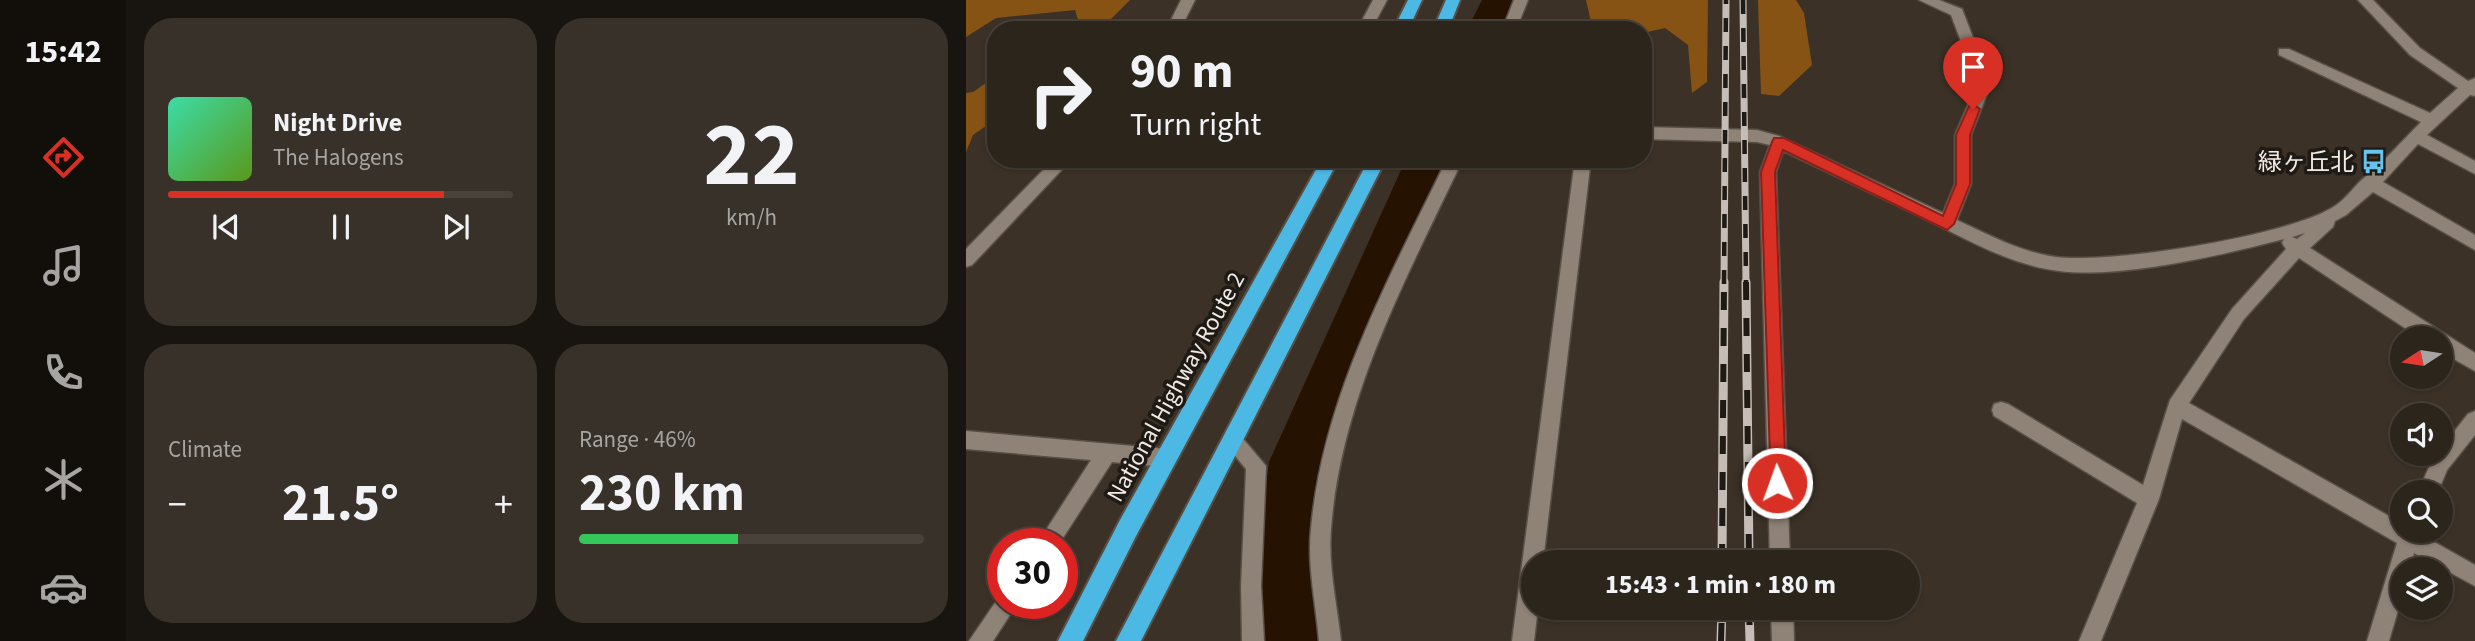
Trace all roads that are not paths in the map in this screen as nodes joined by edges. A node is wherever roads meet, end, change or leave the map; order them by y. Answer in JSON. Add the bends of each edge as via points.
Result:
{"nodes":[{"id":1,"x":1188,"y":0,"type":"edge"},
{"id":2,"x":1380,"y":0,"type":"edge"},
{"id":3,"x":1415,"y":0,"type":"edge"},
{"id":4,"x":1453,"y":0,"type":"edge"},
{"id":5,"x":1521,"y":0,"type":"edge"},
{"id":6,"x":1926,"y":0,"type":"edge"},
{"id":7,"x":2365,"y":0,"type":"edge"},
{"id":8,"x":1178,"y":21,"type":"edge"},
{"id":9,"x":1369,"y":21,"type":"edge"},
{"id":10,"x":1404,"y":21,"type":"edge"},
{"id":11,"x":1444,"y":21,"type":"edge"},
{"id":12,"x":1513,"y":21,"type":"edge"},
{"id":13,"x":2284,"y":52,"type":"dead end"},
{"id":14,"x":2473,"y":87,"type":"edge"},
{"id":15,"x":2431,"y":120,"type":"junction"},
{"id":16,"x":1652,"y":133,"type":"edge"},
{"id":17,"x":2416,"y":136,"type":"junction"},
{"id":18,"x":1779,"y":142,"type":"junction"},
{"id":19,"x":1055,"y":168,"type":"edge"},
{"id":20,"x":1326,"y":168,"type":"edge"},
{"id":21,"x":1373,"y":168,"type":"edge"},
{"id":22,"x":1451,"y":168,"type":"edge"},
{"id":23,"x":1582,"y":168,"type":"edge"},
{"id":24,"x":2475,"y":168,"type":"edge"},
{"id":25,"x":2371,"y":182,"type":"junction"},
{"id":26,"x":2338,"y":212,"type":"junction"},
{"id":27,"x":1947,"y":224,"type":"junction"},
{"id":28,"x":2275,"y":234,"type":"junction"},
{"id":29,"x":2475,"y":243,"type":"edge"},
{"id":30,"x":2298,"y":248,"type":"junction"},
{"id":31,"x":966,"y":260,"type":"edge"},
{"id":32,"x":2417,"y":326,"type":"edge"},
{"id":33,"x":2454,"y":350,"type":"edge"},
{"id":34,"x":2475,"y":363,"type":"edge"},
{"id":35,"x":2177,"y":406,"type":"junction"},
{"id":36,"x":2001,"y":410,"type":"dead end"},
{"id":37,"x":2475,"y":420,"type":"edge"},
{"id":38,"x":966,"y":440,"type":"edge"},
{"id":39,"x":1232,"y":440,"type":"junction"},
{"id":40,"x":1108,"y":451,"type":"junction"},
{"id":41,"x":1167,"y":458,"type":"junction"},
{"id":42,"x":2433,"y":480,"type":"edge"},
{"id":43,"x":2150,"y":499,"type":"junction"},
{"id":44,"x":2390,"y":522,"type":"edge"},
{"id":45,"x":1057,"y":528,"type":"edge"},
{"id":46,"x":2407,"y":543,"type":"edge"},
{"id":47,"x":2425,"y":543,"type":"edge"},
{"id":48,"x":1780,"y":550,"type":"edge"},
{"id":49,"x":2475,"y":576,"type":"edge"},
{"id":50,"x":995,"y":619,"type":"edge"},
{"id":51,"x":1782,"y":620,"type":"edge"},
{"id":52,"x":979,"y":641,"type":"edge"},
{"id":53,"x":1070,"y":641,"type":"edge"},
{"id":54,"x":1128,"y":641,"type":"edge"},
{"id":55,"x":1253,"y":641,"type":"edge"},
{"id":56,"x":1330,"y":641,"type":"edge"},
{"id":57,"x":1523,"y":641,"type":"edge"},
{"id":58,"x":1783,"y":641,"type":"edge"},
{"id":59,"x":2090,"y":641,"type":"edge"},
{"id":60,"x":2378,"y":641,"type":"edge"}],
"edges":[{"from":1,"to":8,"type":"street"},
{"from":2,"to":9,"type":"street"},
{"from":3,"to":10,"type":"highway"},
{"from":4,"to":11,"type":"highway"},
{"from":5,"to":12,"type":"street"},
{"from":6,"to":27,"type":"street","via":[[1956,12],[1984,84],[1963,135],[1963,184]]},
{"from":7,"to":14,"type":"street","via":[[2409,49]]},
{"from":13,"to":15,"type":"street"},
{"from":14,"to":15,"type":"street"},
{"from":15,"to":17,"type":"street"},
{"from":16,"to":18,"type":"street","via":[[1757,136]]},
{"from":17,"to":24,"type":"street"},
{"from":17,"to":25,"type":"street"},
{"from":18,"to":27,"type":"street"},
{"from":18,"to":48,"type":"street","via":[[1768,172]]},
{"from":19,"to":31,"type":"street"},
{"from":20,"to":41,"type":"highway","name":"National Highway Route 2"},
{"from":21,"to":39,"type":"highway"},
{"from":22,"to":56,"type":"street","via":[[1344,405],[1327,475],[1321,532]]},
{"from":23,"to":57,"type":"street"},
{"from":25,"to":26,"type":"street"},
{"from":25,"to":29,"type":"street"},
{"from":26,"to":28,"type":"street"},
{"from":26,"to":30,"type":"street"},
{"from":27,"to":28,"type":"street","via":[[2013,254],[2071,265],[2125,262]]},
{"from":28,"to":30,"type":"street"},
{"from":30,"to":32,"type":"street"},
{"from":30,"to":35,"type":"street","via":[[2238,314]]},
{"from":33,"to":34,"type":"street"},
{"from":35,"to":43,"type":"street"},
{"from":35,"to":44,"type":"street"},
{"from":36,"to":43,"type":"street"},
{"from":37,"to":42,"type":"street","via":[[2440,464]]},
{"from":38,"to":40,"type":"street"},
{"from":39,"to":54,"type":"highway"},
{"from":39,"to":55,"type":"street","via":[[1256,466]]},
{"from":40,"to":41,"type":"street"},
{"from":40,"to":45,"type":"street"},
{"from":41,"to":53,"type":"highway","name":"National Highway Route 2"},
{"from":43,"to":59,"type":"street"},
{"from":46,"to":60,"type":"street"},
{"from":47,"to":49,"type":"street"},
{"from":50,"to":52,"type":"street"},
{"from":51,"to":58,"type":"street"}]}
